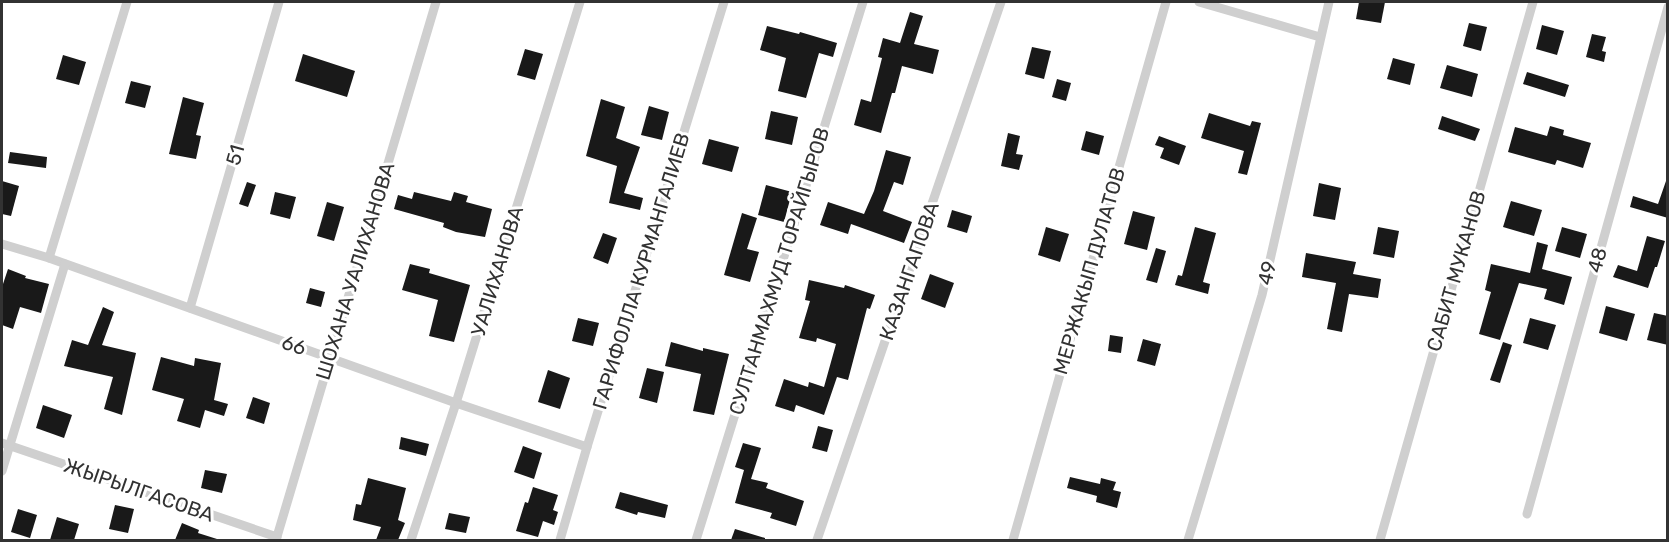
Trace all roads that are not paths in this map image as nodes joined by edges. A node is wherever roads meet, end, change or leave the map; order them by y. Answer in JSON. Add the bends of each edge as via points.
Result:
{"nodes":[{"id":1,"x":127,"y":2,"type":"edge"},
{"id":2,"x":279,"y":2,"type":"edge"},
{"id":3,"x":436,"y":2,"type":"edge"},
{"id":4,"x":580,"y":2,"type":"edge"},
{"id":5,"x":724,"y":2,"type":"edge"},
{"id":6,"x":863,"y":2,"type":"edge"},
{"id":7,"x":1001,"y":2,"type":"edge"},
{"id":8,"x":1166,"y":2,"type":"edge"},
{"id":9,"x":1199,"y":2,"type":"edge"},
{"id":10,"x":1329,"y":2,"type":"edge"},
{"id":11,"x":1533,"y":2,"type":"edge"},
{"id":12,"x":1668,"y":6,"type":"edge"},
{"id":13,"x":1320,"y":38,"type":"junction"},
{"id":14,"x":2,"y":244,"type":"edge"},
{"id":15,"x":49,"y":258,"type":"junction"},
{"id":16,"x":64,"y":264,"type":"junction"},
{"id":17,"x":190,"y":308,"type":"junction"},
{"id":18,"x":330,"y":357,"type":"junction"},
{"id":19,"x":456,"y":403,"type":"junction"},
{"id":20,"x":5,"y":444,"type":"edge"},
{"id":21,"x":587,"y":447,"type":"junction"},
{"id":22,"x":2,"y":471,"type":"edge"},
{"id":23,"x":1527,"y":514,"type":"dead end"},
{"id":24,"x":277,"y":539,"type":"edge"},
{"id":25,"x":411,"y":540,"type":"edge"},
{"id":26,"x":560,"y":540,"type":"edge"},
{"id":27,"x":696,"y":540,"type":"edge"},
{"id":28,"x":817,"y":540,"type":"edge"},
{"id":29,"x":1013,"y":540,"type":"edge"},
{"id":30,"x":1188,"y":540,"type":"edge"},
{"id":31,"x":1380,"y":540,"type":"edge"}],
"edges":[{"from":1,"to":15,"type":"street"},
{"from":2,"to":17,"type":"street","name":"51"},
{"from":3,"to":18,"type":"street","name":"ШОХАНА УАЛИХАНОВА"},
{"from":4,"to":19,"type":"street","name":"УАЛИХАНОВА"},
{"from":5,"to":21,"type":"street","name":"ГАРИФОЛЛА КУРМАНГАЛИЕВ"},
{"from":6,"to":27,"type":"street","name":"СУЛТАНМАХМУД ТОРАЙГЫРОВ"},
{"from":7,"to":28,"type":"street","name":"КАЗАНГАПОВА"},
{"from":8,"to":29,"type":"street","name":"МЕРЖАКЫП ДУЛАТОВ"},
{"from":9,"to":13,"type":"street"},
{"from":10,"to":13,"type":"street","name":"49"},
{"from":11,"to":31,"type":"street","name":"САБИТ МУКАНОВ"},
{"from":12,"to":23,"type":"street","name":"48"},
{"from":13,"to":30,"type":"street","name":"49","via":[[1262,295]]},
{"from":14,"to":15,"type":"street","name":"66"},
{"from":15,"to":16,"type":"street","name":"66"},
{"from":16,"to":17,"type":"street","name":"66"},
{"from":16,"to":20,"type":"street"},
{"from":17,"to":18,"type":"street","name":"66"},
{"from":18,"to":19,"type":"street","name":"66"},
{"from":18,"to":24,"type":"street","name":"ШОХАНА УАЛИХАНОВА"},
{"from":19,"to":21,"type":"street","name":"66"},
{"from":19,"to":25,"type":"street","name":"УАЛИХАНОВА"},
{"from":20,"to":22,"type":"street"},
{"from":20,"to":24,"type":"street","name":"ЖЫРЫЛГАСОВА"},
{"from":21,"to":26,"type":"street","name":"ГАРИФОЛЛА КУРМАНГАЛИЕВ"}]}
